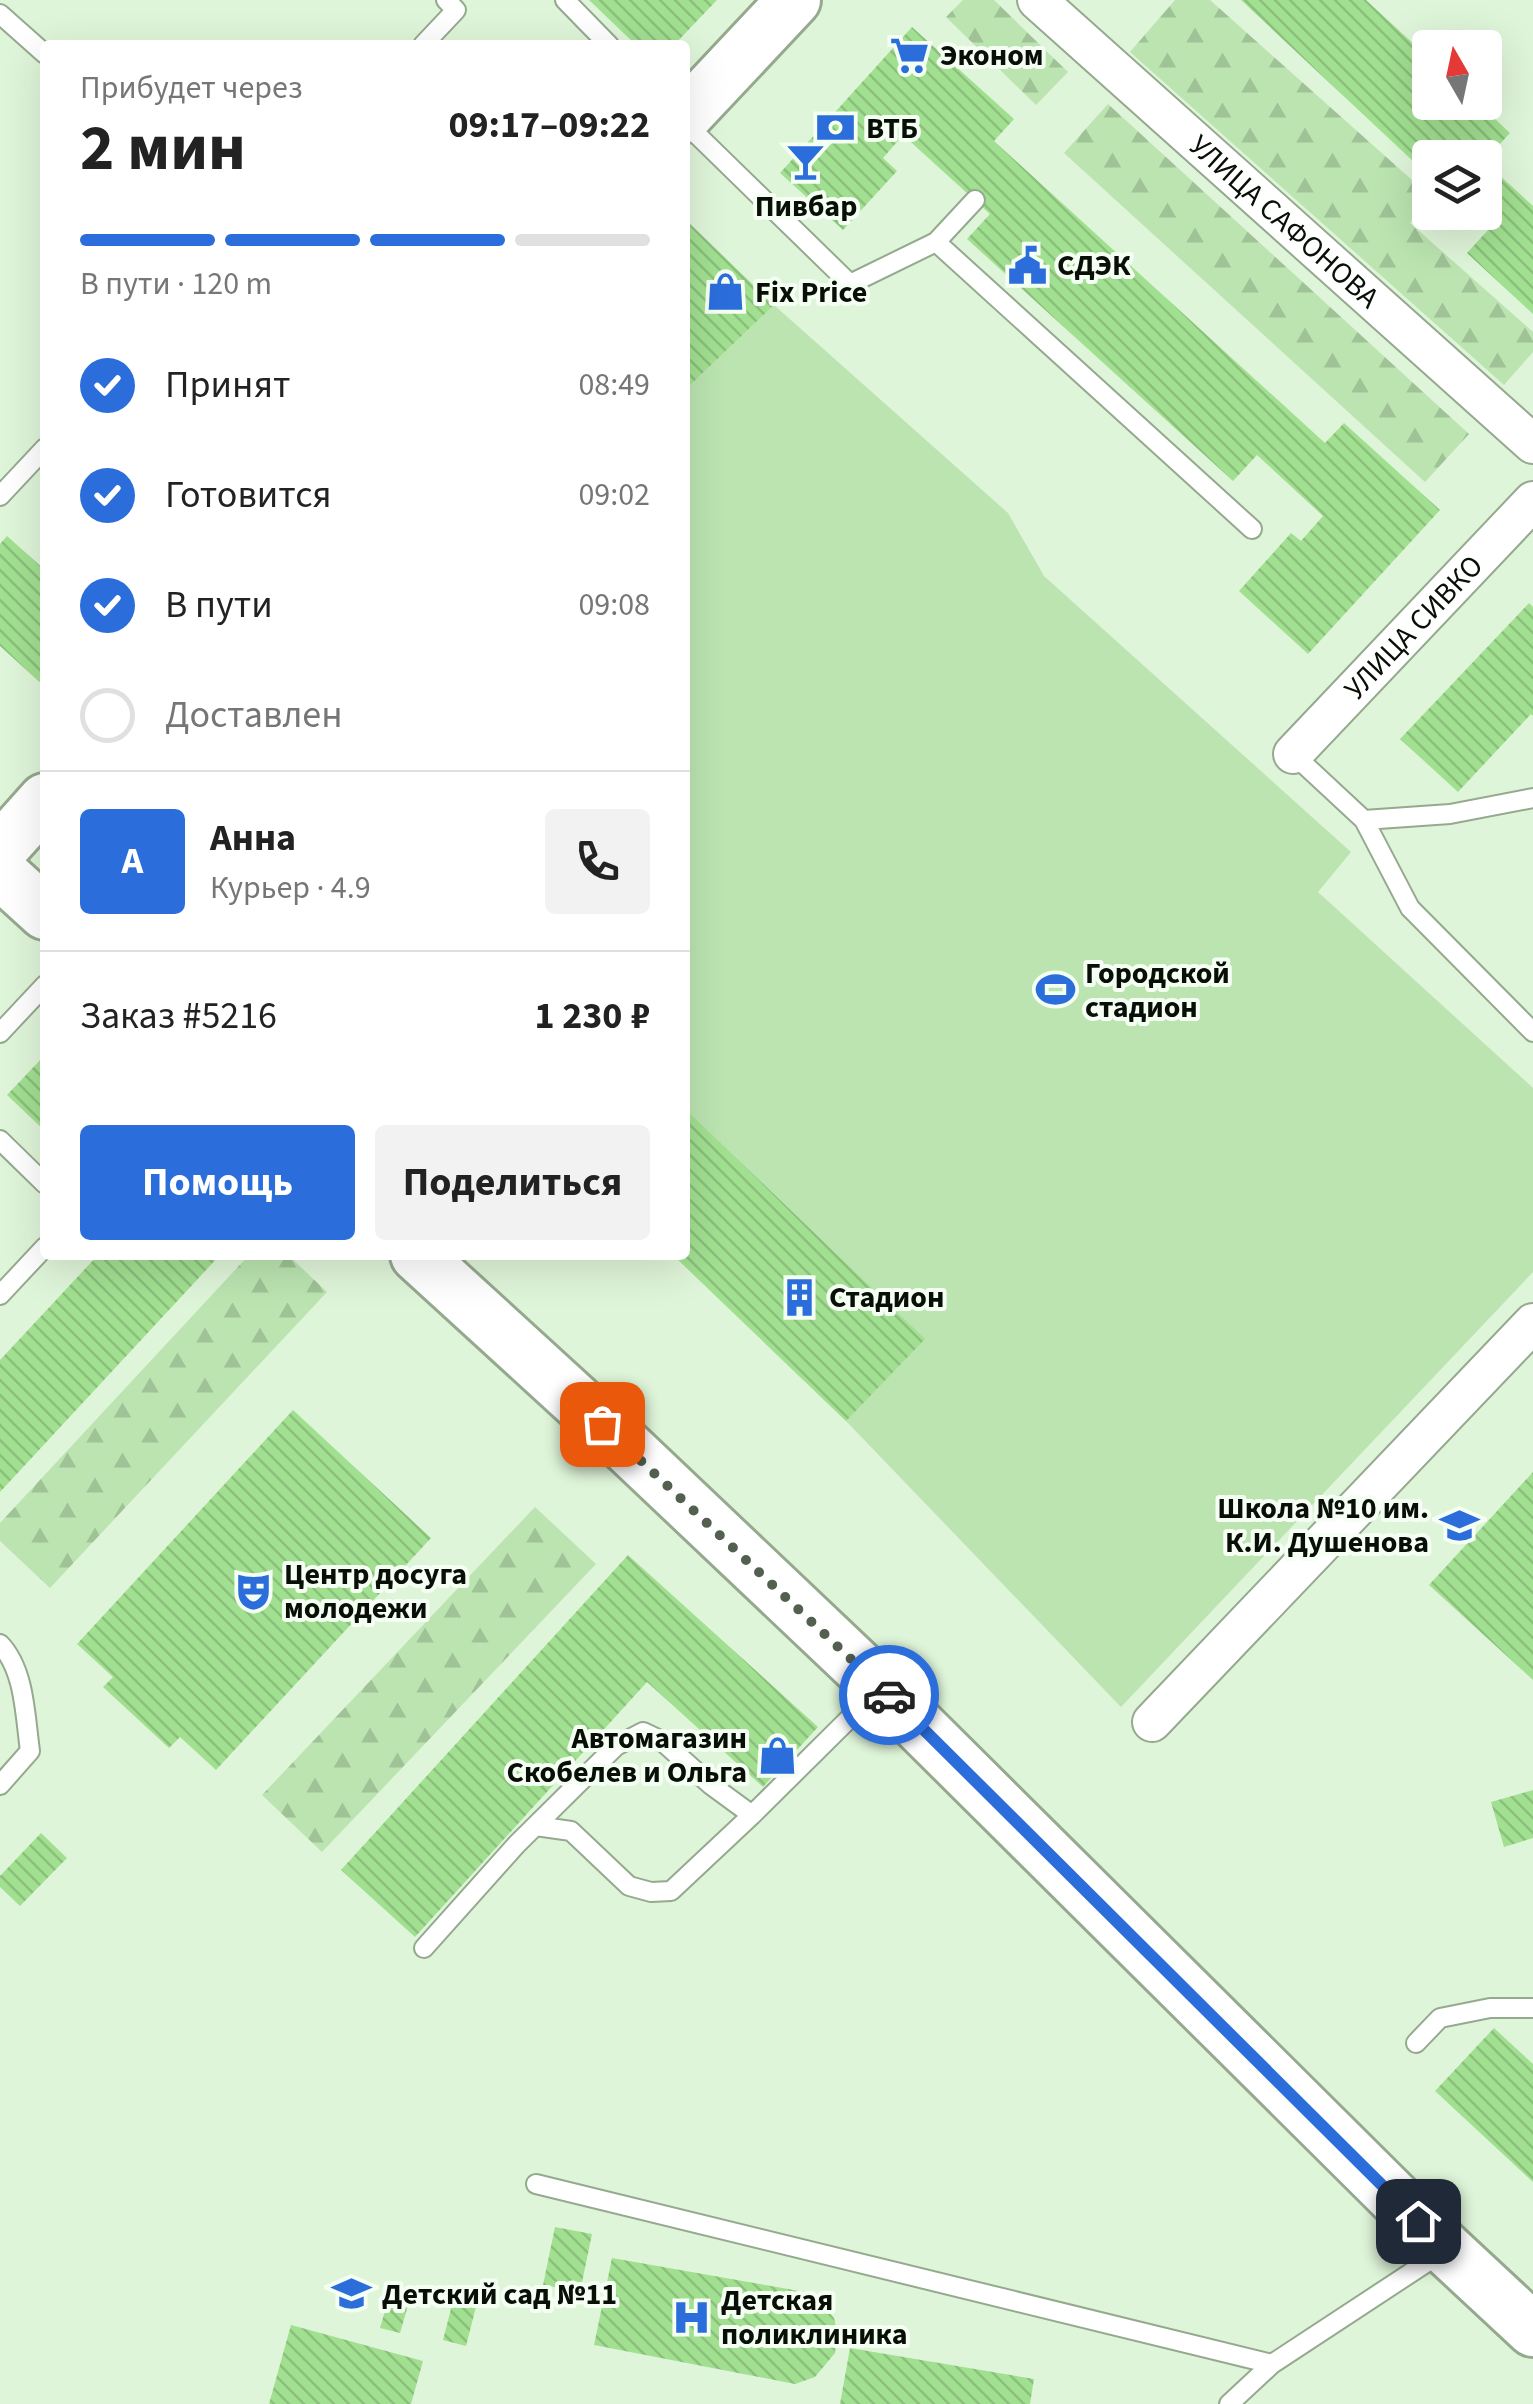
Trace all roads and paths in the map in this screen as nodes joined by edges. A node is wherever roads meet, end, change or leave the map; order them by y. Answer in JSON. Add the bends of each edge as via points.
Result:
{"nodes":[{"id":1,"x":446,"y":0,"type":"edge"},
{"id":2,"x":565,"y":0,"type":"edge"},
{"id":3,"x":794,"y":0,"type":"edge"},
{"id":4,"x":1036,"y":0,"type":"edge"},
{"id":5,"x":0,"y":14,"type":"edge"},
{"id":6,"x":428,"y":40,"type":"edge"},
{"id":7,"x":604,"y":40,"type":"edge"},
{"id":8,"x":40,"y":50,"type":"edge"},
{"id":9,"x":690,"y":114,"type":"edge"},
{"id":10,"x":690,"y":125,"type":"edge"},
{"id":11,"x":975,"y":200,"type":"dead end"},
{"id":12,"x":936,"y":242,"type":"junction"},
{"id":13,"x":1533,"y":444,"type":"edge"},
{"id":14,"x":40,"y":452,"type":"edge"},
{"id":15,"x":4,"y":483,"type":"edge"},
{"id":16,"x":1533,"y":501,"type":"edge"},
{"id":17,"x":1252,"y":529,"type":"dead end"},
{"id":18,"x":1292,"y":754,"type":"joint"},
{"id":19,"x":1533,"y":798,"type":"edge"},
{"id":20,"x":40,"y":806,"type":"edge"},
{"id":21,"x":1364,"y":820,"type":"junction"},
{"id":22,"x":0,"y":850,"type":"edge"},
{"id":23,"x":0,"y":872,"type":"edge"},
{"id":24,"x":40,"y":908,"type":"edge"},
{"id":25,"x":40,"y":990,"type":"edge"},
{"id":26,"x":1533,"y":1032,"type":"edge"},
{"id":27,"x":0,"y":1033,"type":"edge"},
{"id":28,"x":0,"y":1140,"type":"edge"},
{"id":29,"x":40,"y":1179,"type":"edge"},
{"id":30,"x":40,"y":1251,"type":"edge"},
{"id":31,"x":422,"y":1260,"type":"edge"},
{"id":32,"x":0,"y":1295,"type":"edge"},
{"id":33,"x":1533,"y":1323,"type":"edge"},
{"id":34,"x":0,"y":1644,"type":"edge"},
{"id":35,"x":881,"y":1688,"type":"junction"},
{"id":36,"x":1152,"y":1722,"type":"dead end"},
{"id":37,"x":0,"y":1784,"type":"edge"},
{"id":38,"x":752,"y":1815,"type":"junction"},
{"id":39,"x":536,"y":1826,"type":"junction"},
{"id":40,"x":424,"y":1948,"type":"dead end"},
{"id":41,"x":1533,"y":2008,"type":"edge"},
{"id":42,"x":1416,"y":2043,"type":"dead end"},
{"id":43,"x":536,"y":2184,"type":"dead end"},
{"id":44,"x":1446,"y":2250,"type":"junction"},
{"id":45,"x":1533,"y":2330,"type":"edge"},
{"id":46,"x":1272,"y":2364,"type":"junction"},
{"id":47,"x":1229,"y":2404,"type":"edge"}],
"edges":[{"from":1,"to":6,"type":"lane","via":[[456,10]]},
{"from":2,"to":7,"type":"lane"},
{"from":3,"to":9,"type":"street"},
{"from":4,"to":13,"type":"street","name":"УЛИЦА САФОНОВА"},
{"from":5,"to":8,"type":"lane"},
{"from":10,"to":12,"type":"lane","via":[[850,284]]},
{"from":11,"to":12,"type":"lane"},
{"from":12,"to":17,"type":"lane"},
{"from":14,"to":15,"type":"lane"},
{"from":16,"to":18,"type":"street","name":"УЛИЦА СИВКО"},
{"from":18,"to":21,"type":"lane"},
{"from":19,"to":21,"type":"lane","via":[[1450,814]]},
{"from":20,"to":22,"type":"street"},
{"from":21,"to":26,"type":"lane","via":[[1410,908]]},
{"from":23,"to":24,"type":"street"},
{"from":25,"to":27,"type":"lane"},
{"from":28,"to":29,"type":"lane"},
{"from":30,"to":32,"type":"lane"},
{"from":31,"to":35,"type":"street"},
{"from":33,"to":36,"type":"street"},
{"from":34,"to":37,"type":"lane","via":[[15,1669],[30,1751]]},
{"from":35,"to":38,"type":"lane"},
{"from":35,"to":44,"type":"street"},
{"from":38,"to":39,"type":"lane","via":[[671,1891],[630,1886],[572,1832]]},
{"from":38,"to":39,"type":"lane","via":[[643,1732],[616,1746]]},
{"from":39,"to":40,"type":"lane"},
{"from":41,"to":42,"type":"lane","via":[[1440,2018]]},
{"from":43,"to":46,"type":"lane"},
{"from":44,"to":45,"type":"street"},
{"from":44,"to":46,"type":"lane"},
{"from":46,"to":47,"type":"lane"}]}
